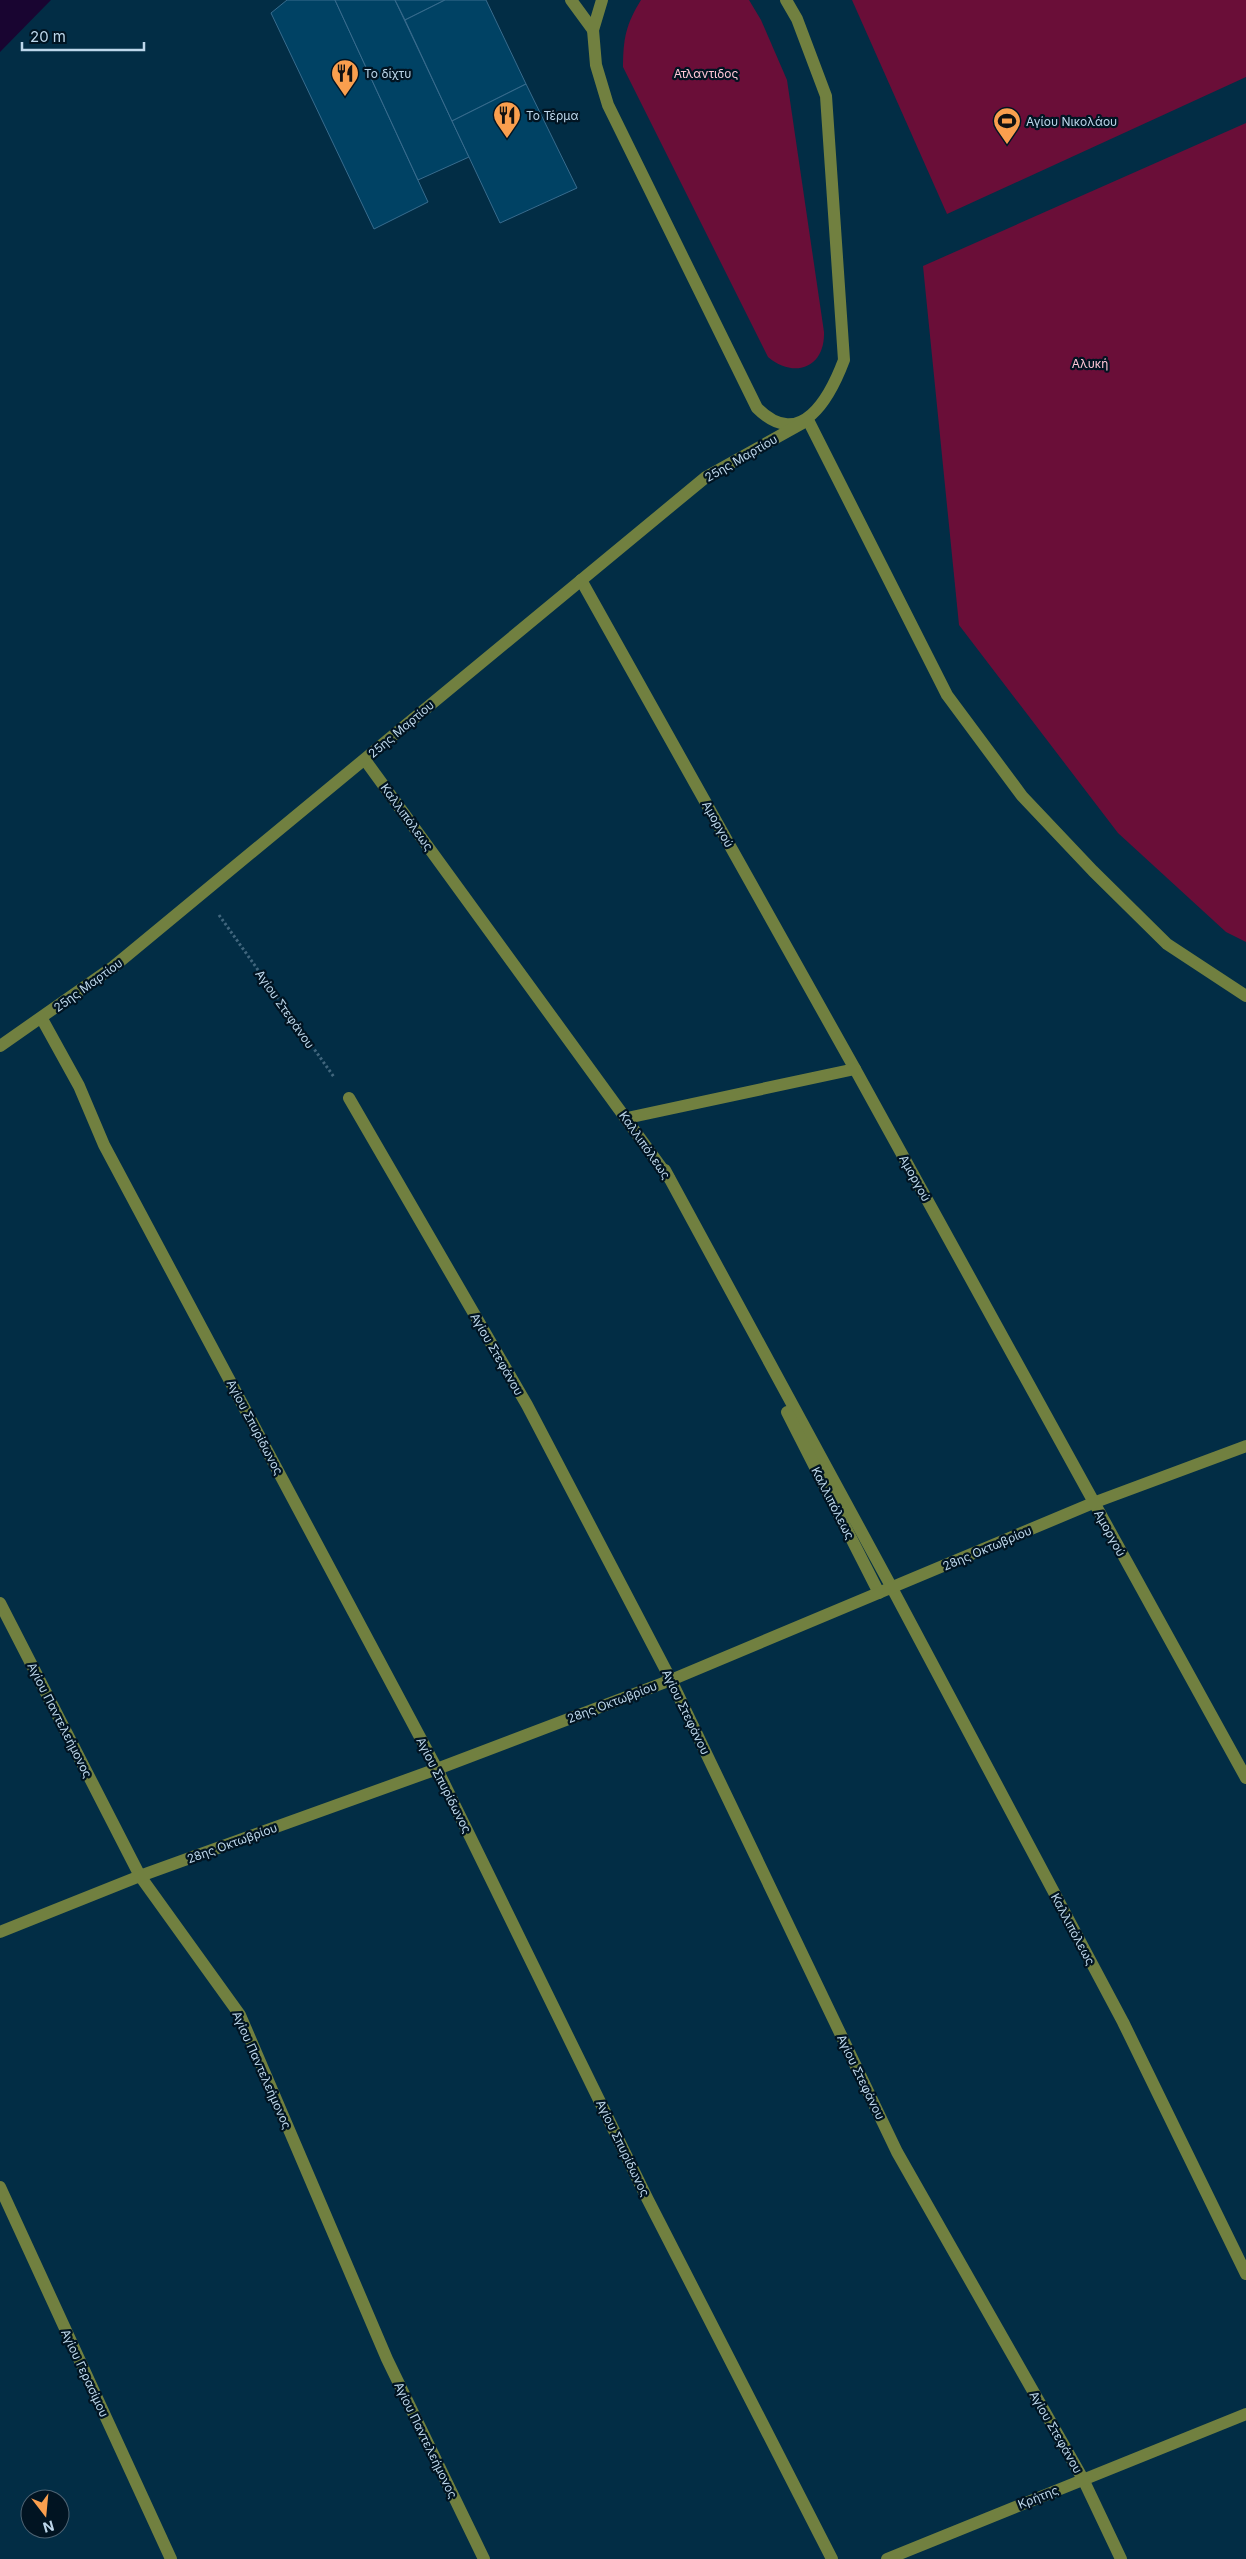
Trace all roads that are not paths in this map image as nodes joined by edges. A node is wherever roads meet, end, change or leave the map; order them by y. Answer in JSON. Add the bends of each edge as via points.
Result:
{"nodes":[{"id":1,"x":571,"y":0,"type":"edge"},
{"id":2,"x":602,"y":0,"type":"edge"},
{"id":3,"x":786,"y":0,"type":"edge"},
{"id":4,"x":594,"y":30,"type":"junction"},
{"id":5,"x":808,"y":420,"type":"junction"},
{"id":6,"x":582,"y":580,"type":"junction"},
{"id":7,"x":365,"y":760,"type":"junction"},
{"id":8,"x":1246,"y":996,"type":"edge"},
{"id":9,"x":42,"y":1019,"type":"junction"},
{"id":10,"x":0,"y":1046,"type":"edge"},
{"id":11,"x":855,"y":1069,"type":"junction"},
{"id":12,"x":348,"y":1098,"type":"road end"},
{"id":13,"x":627,"y":1118,"type":"junction"},
{"id":14,"x":665,"y":1170,"type":"junction"},
{"id":15,"x":1246,"y":1446,"type":"edge"},
{"id":16,"x":1093,"y":1503,"type":"junction"},
{"id":17,"x":892,"y":1588,"type":"junction"},
{"id":18,"x":879,"y":1593,"type":"junction"},
{"id":19,"x":0,"y":1603,"type":"edge"},
{"id":20,"x":671,"y":1680,"type":"junction"},
{"id":21,"x":437,"y":1769,"type":"junction"},
{"id":22,"x":1246,"y":1778,"type":"edge"},
{"id":23,"x":140,"y":1876,"type":"junction"},
{"id":24,"x":0,"y":1932,"type":"edge"},
{"id":25,"x":0,"y":2187,"type":"edge"},
{"id":26,"x":1246,"y":2274,"type":"edge"},
{"id":27,"x":1246,"y":2414,"type":"edge"},
{"id":28,"x":1083,"y":2479,"type":"junction"},
{"id":29,"x":171,"y":2559,"type":"edge"},
{"id":30,"x":484,"y":2559,"type":"edge"},
{"id":31,"x":832,"y":2559,"type":"edge"},
{"id":32,"x":887,"y":2559,"type":"edge"},
{"id":33,"x":1121,"y":2559,"type":"edge"}],
"edges":[{"from":1,"to":4,"type":"street"},
{"from":2,"to":4,"type":"street"},
{"from":3,"to":5,"type":"street","name":"25ης Μαρτίου","via":[[826,96],[844,360],[834,387]]},
{"from":4,"to":5,"type":"street","via":[[596,65],[608,105],[757,408],[767,418],[778,422],[791,424]]},
{"from":5,"to":6,"type":"street","name":"25ης Μαρτίου","via":[[706,478]]},
{"from":5,"to":8,"type":"street","via":[[947,695],[1022,796],[1167,944]]},
{"from":6,"to":7,"type":"street","name":"25ης Μαρτίου"},
{"from":6,"to":11,"type":"street","name":"Αμοργού"},
{"from":7,"to":9,"type":"street","name":"25ης Μαρτίου","via":[[113,967]]},
{"from":7,"to":13,"type":"street","name":"Καλλιπόλεως"},
{"from":9,"to":10,"type":"street","name":"25ης Μαρτίου"},
{"from":9,"to":21,"type":"street","name":"Αγίου Σπυρίδωνος","via":[[79,1086],[104,1145]]},
{"from":11,"to":13,"type":"street"},
{"from":11,"to":16,"type":"street","name":"Αμοργού"},
{"from":12,"to":20,"type":"street","name":"Αγίου Στεφάνου","via":[[527,1405]]},
{"from":13,"to":14,"type":"street","name":"Καλλιπόλεως"},
{"from":14,"to":17,"type":"street","name":"Καλλιπόλεως"},
{"from":14,"to":18,"type":"street","name":"Καλλιπόλεως"},
{"from":15,"to":16,"type":"street","name":"28ης Οκτωβρίου"},
{"from":16,"to":17,"type":"street","name":"28ης Οκτωβρίου"},
{"from":16,"to":22,"type":"street","name":"Αμοργού"},
{"from":17,"to":18,"type":"street","name":"28ης Οκτωβρίου"},
{"from":17,"to":26,"type":"street","name":"Καλλιπόλεως","via":[[1123,2022]]},
{"from":18,"to":20,"type":"street","name":"28ης Οκτωβρίου"},
{"from":19,"to":23,"type":"street","name":"Αγίου Παντελεήμονος"},
{"from":20,"to":21,"type":"street","name":"28ης Οκτωβρίου"},
{"from":20,"to":28,"type":"street","name":"Αγίου Στεφάνου","via":[[897,2152]]},
{"from":21,"to":23,"type":"street","name":"28ης Οκτωβρίου"},
{"from":21,"to":31,"type":"street","name":"Αγίου Σπυρίδωνος","via":[[648,2200]]},
{"from":23,"to":24,"type":"street","name":"28ης Οκτωβρίου"},
{"from":23,"to":30,"type":"street","name":"Αγίου Παντελεήμονος","via":[[240,2015],[387,2359]]},
{"from":25,"to":29,"type":"street","name":"Αγίου Γερασίμου"},
{"from":27,"to":28,"type":"street","name":"Κρήτης"},
{"from":28,"to":32,"type":"street","name":"Κρήτης"},
{"from":28,"to":33,"type":"street","name":"Αγίου Στεφάνου"}]}
